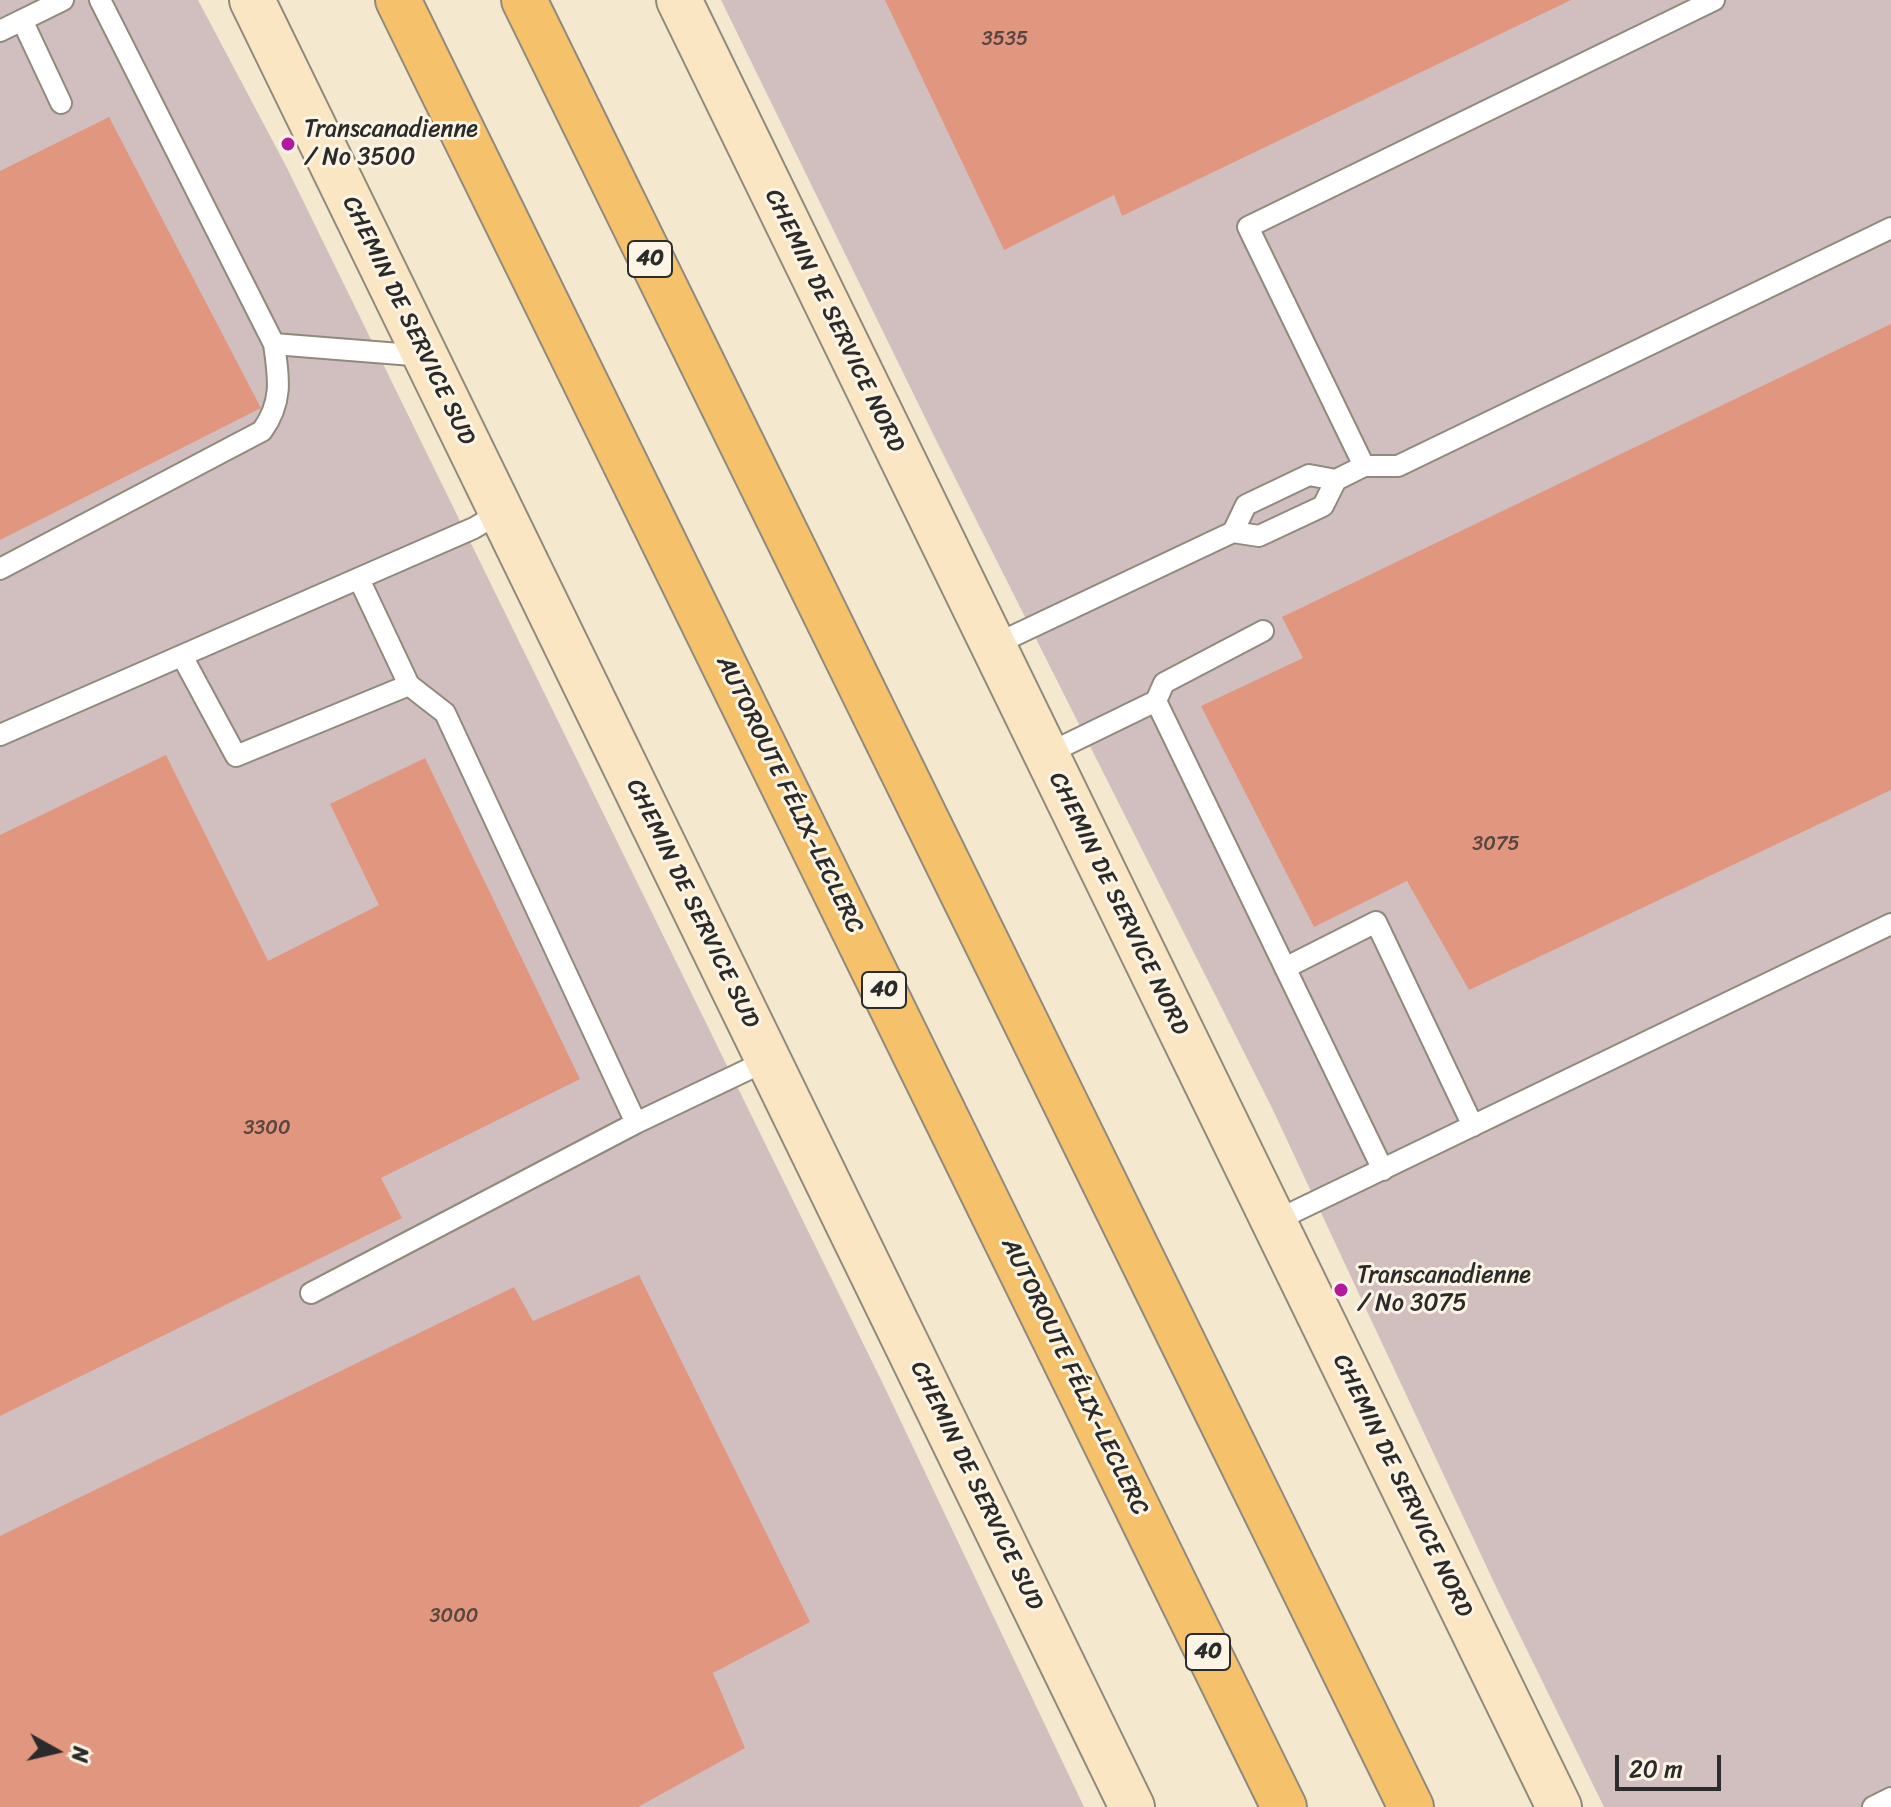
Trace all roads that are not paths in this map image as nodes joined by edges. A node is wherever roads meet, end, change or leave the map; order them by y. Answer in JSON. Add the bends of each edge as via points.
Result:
{"nodes":[{"id":1,"x":63,"y":0,"type":"edge"},
{"id":2,"x":100,"y":0,"type":"edge"},
{"id":3,"x":252,"y":0,"type":"edge"},
{"id":4,"x":398,"y":0,"type":"edge"},
{"id":5,"x":524,"y":0,"type":"edge"},
{"id":6,"x":679,"y":0,"type":"edge"},
{"id":7,"x":1714,"y":0,"type":"edge"},
{"id":8,"x":22,"y":20,"type":"junction"},
{"id":9,"x":0,"y":31,"type":"edge"},
{"id":10,"x":61,"y":103,"type":"dead end"},
{"id":11,"x":1891,"y":228,"type":"edge"},
{"id":12,"x":274,"y":344,"type":"junction"},
{"id":13,"x":425,"y":356,"type":"junction"},
{"id":14,"x":1364,"y":466,"type":"junction"},
{"id":15,"x":1336,"y":480,"type":"junction"},
{"id":16,"x":501,"y":512,"type":"junction"},
{"id":17,"x":1233,"y":532,"type":"junction"},
{"id":18,"x":0,"y":569,"type":"edge"},
{"id":19,"x":359,"y":579,"type":"junction"},
{"id":20,"x":1263,"y":631,"type":"dead end"},
{"id":21,"x":992,"y":646,"type":"junction"},
{"id":22,"x":182,"y":656,"type":"junction"},
{"id":23,"x":409,"y":685,"type":"junction"},
{"id":24,"x":1156,"y":701,"type":"junction"},
{"id":25,"x":0,"y":735,"type":"edge"},
{"id":26,"x":1045,"y":755,"type":"junction"},
{"id":27,"x":1891,"y":924,"type":"edge"},
{"id":28,"x":1285,"y":968,"type":"junction"},
{"id":29,"x":768,"y":1060,"type":"junction"},
{"id":30,"x":636,"y":1123,"type":"junction"},
{"id":31,"x":1473,"y":1126,"type":"junction"},
{"id":32,"x":1383,"y":1170,"type":"junction"},
{"id":33,"x":1273,"y":1222,"type":"junction"},
{"id":34,"x":311,"y":1293,"type":"dead end"},
{"id":35,"x":1132,"y":1497,"type":"junction"},
{"id":36,"x":1891,"y":1798,"type":"edge"},
{"id":37,"x":1132,"y":1807,"type":"edge"},
{"id":38,"x":1250,"y":1807,"type":"edge"},
{"id":39,"x":1284,"y":1807,"type":"edge"},
{"id":40,"x":1411,"y":1807,"type":"edge"},
{"id":41,"x":1559,"y":1807,"type":"edge"},
{"id":42,"x":1873,"y":1807,"type":"edge"}],
"edges":[{"from":1,"to":8,"type":"lane"},
{"from":2,"to":12,"type":"lane"},
{"from":3,"to":13,"type":"main road","name":"CHEMIN DE SERVICE SUD"},
{"from":4,"to":35,"type":"highway","name":"AUTOROUTE FÉLIX-LECLERC","number":"40"},
{"from":5,"to":40,"type":"highway","number":"40"},
{"from":6,"to":21,"type":"main road","name":"CHEMIN DE SERVICE NORD"},
{"from":7,"to":14,"type":"lane","via":[[1248,227]]},
{"from":8,"to":9,"type":"lane"},
{"from":8,"to":10,"type":"lane"},
{"from":11,"to":14,"type":"lane","via":[[1398,466]]},
{"from":12,"to":13,"type":"lane"},
{"from":12,"to":18,"type":"lane","via":[[280,387],[274,414],[262,431]]},
{"from":13,"to":16,"type":"main road","name":"CHEMIN DE SERVICE SUD"},
{"from":14,"to":15,"type":"lane"},
{"from":15,"to":17,"type":"lane","via":[[1323,506],[1259,536]]},
{"from":15,"to":17,"type":"lane","via":[[1309,475],[1246,505]]},
{"from":16,"to":19,"type":"lane"},
{"from":16,"to":29,"type":"main road","name":"CHEMIN DE SERVICE SUD"},
{"from":17,"to":21,"type":"lane"},
{"from":19,"to":22,"type":"lane"},
{"from":19,"to":23,"type":"lane"},
{"from":20,"to":24,"type":"lane","via":[[1164,683]]},
{"from":21,"to":26,"type":"main road","name":"CHEMIN DE SERVICE NORD"},
{"from":22,"to":23,"type":"lane","via":[[236,756]]},
{"from":22,"to":25,"type":"lane"},
{"from":23,"to":30,"type":"lane","via":[[445,713]]},
{"from":24,"to":26,"type":"lane"},
{"from":24,"to":28,"type":"lane"},
{"from":26,"to":33,"type":"main road","name":"CHEMIN DE SERVICE NORD"},
{"from":27,"to":31,"type":"lane"},
{"from":28,"to":31,"type":"lane","via":[[1376,922]]},
{"from":28,"to":32,"type":"lane"},
{"from":29,"to":30,"type":"lane"},
{"from":29,"to":37,"type":"main road","name":"CHEMIN DE SERVICE SUD"},
{"from":30,"to":34,"type":"lane"},
{"from":31,"to":32,"type":"lane"},
{"from":32,"to":33,"type":"lane"},
{"from":33,"to":41,"type":"main road","name":"CHEMIN DE SERVICE NORD"},
{"from":35,"to":38,"type":"highway"},
{"from":35,"to":39,"type":"highway","name":"AUTOROUTE FÉLIX-LECLERC","number":"40"},
{"from":36,"to":42,"type":"lane"}]}
